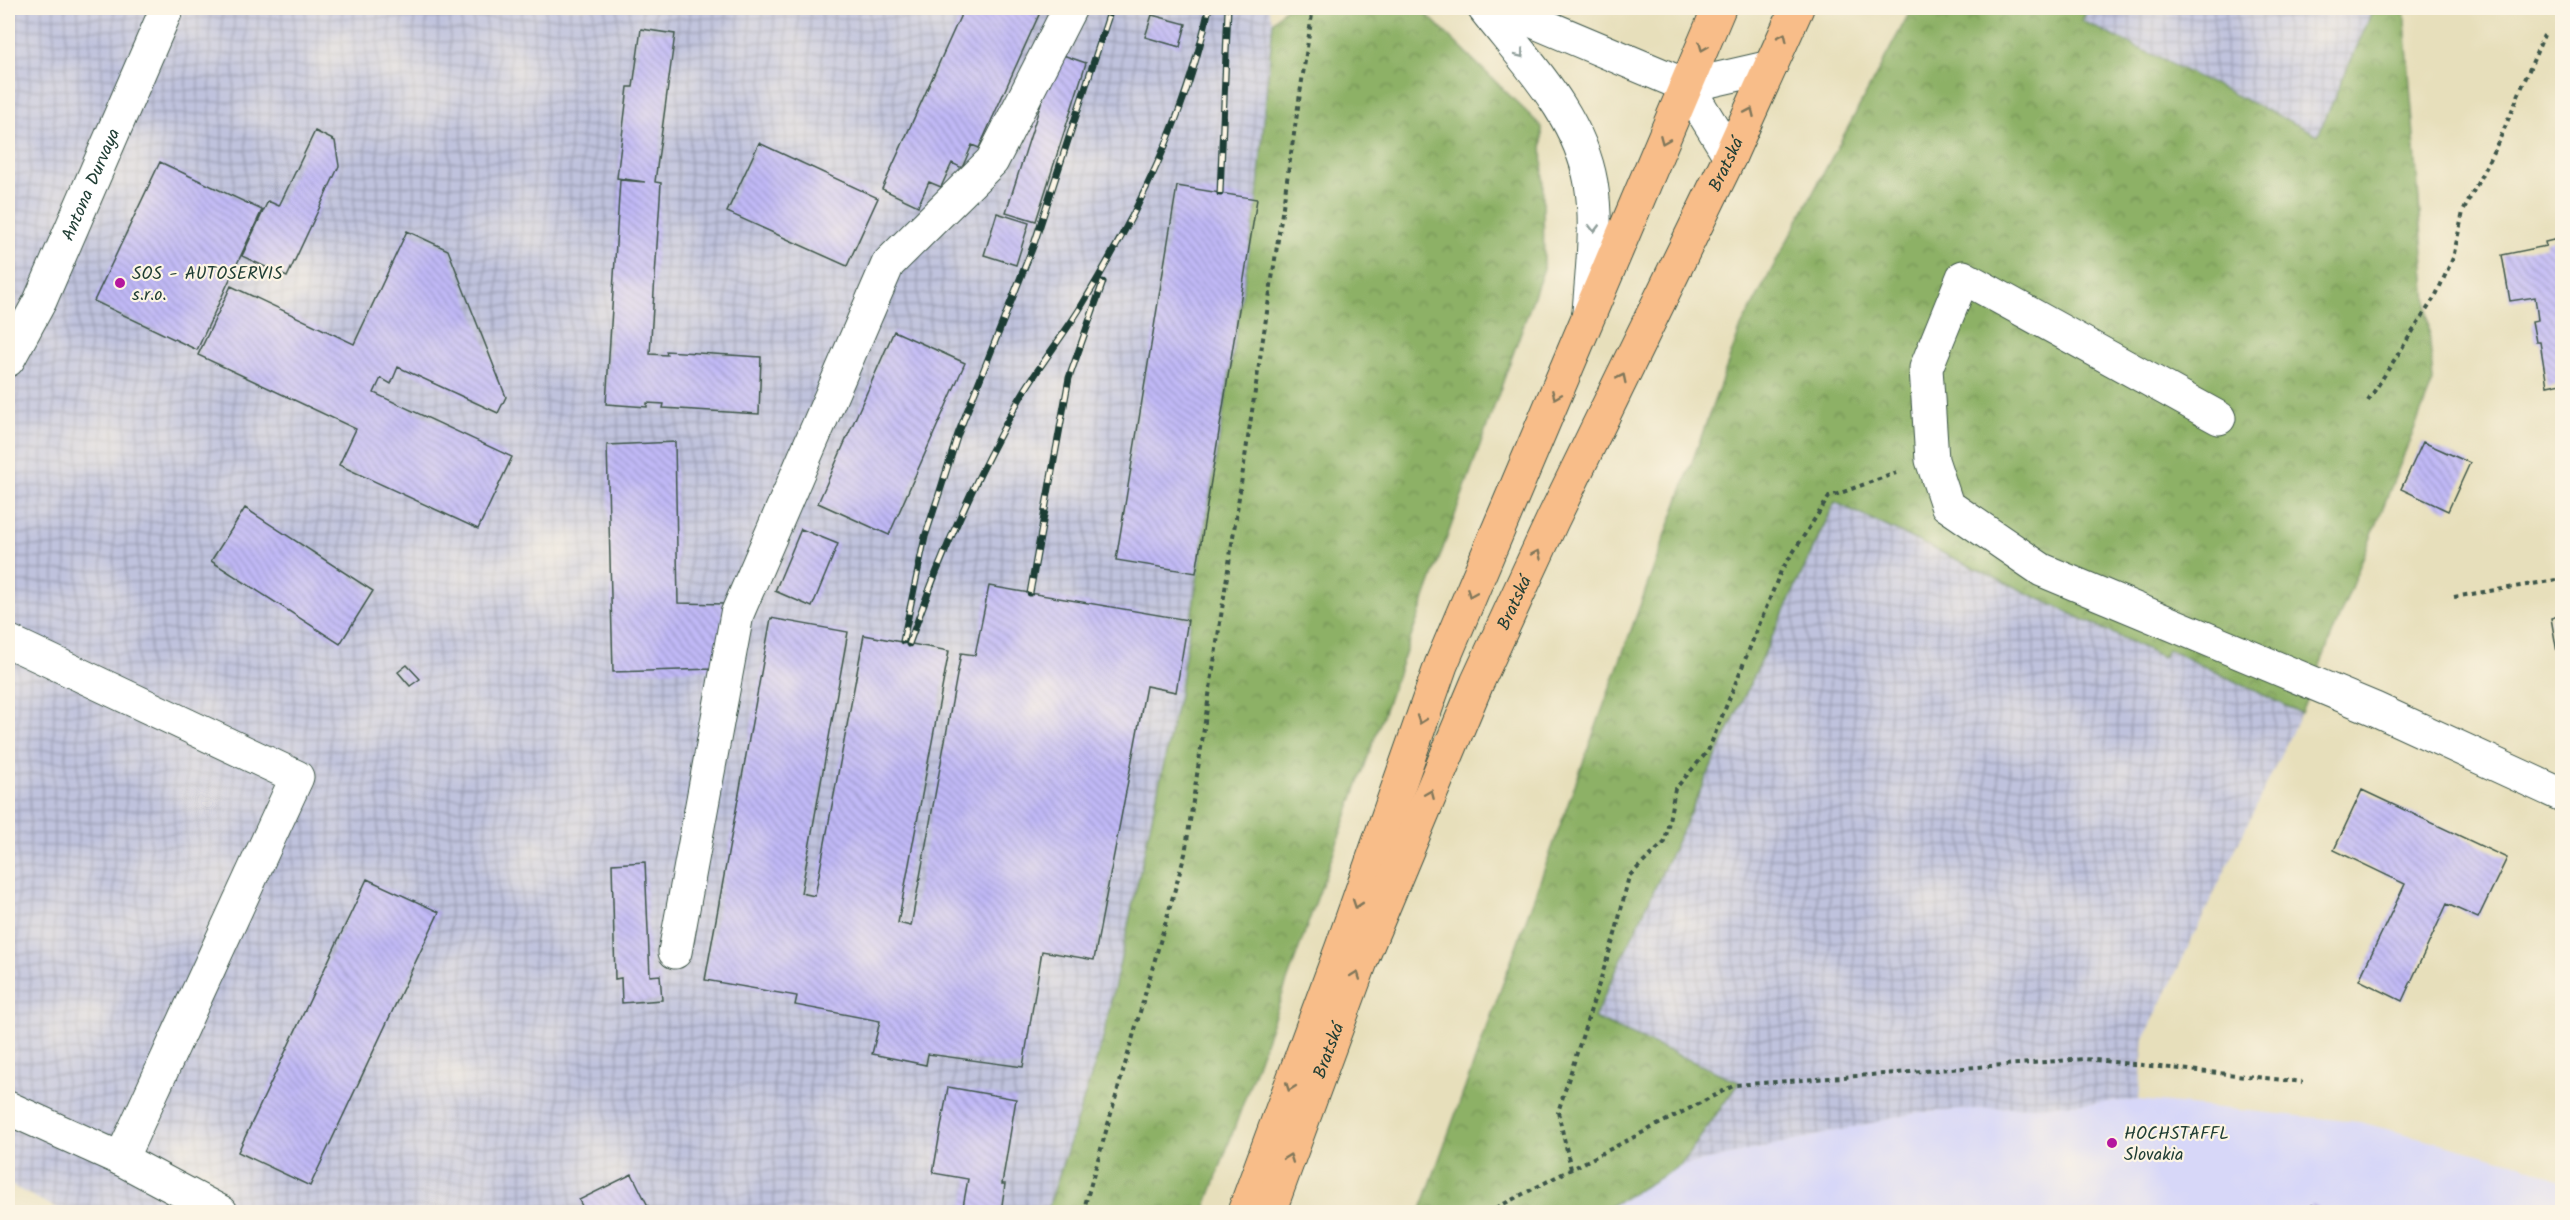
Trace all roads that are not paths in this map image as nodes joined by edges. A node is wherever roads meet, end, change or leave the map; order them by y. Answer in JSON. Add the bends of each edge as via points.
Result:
{"nodes":[{"id":1,"x":166,"y":8,"type":"edge"},
{"id":2,"x":1070,"y":8,"type":"edge"},
{"id":3,"x":1484,"y":8,"type":"edge"},
{"id":4,"x":1502,"y":8,"type":"edge"},
{"id":5,"x":1719,"y":8,"type":"edge"},
{"id":6,"x":1797,"y":8,"type":"edge"},
{"id":7,"x":1770,"y":67,"type":"junction"},
{"id":8,"x":1687,"y":86,"type":"junction"},
{"id":9,"x":1730,"y":156,"type":"junction"},
{"id":10,"x":1588,"y":322,"type":"junction"},
{"id":11,"x":8,"y":360,"type":"edge"},
{"id":12,"x":2218,"y":418,"type":"dead end"},
{"id":13,"x":8,"y":640,"type":"edge"},
{"id":14,"x":2562,"y":795,"type":"edge"},
{"id":15,"x":675,"y":952,"type":"dead end"},
{"id":16,"x":8,"y":1108,"type":"edge"},
{"id":17,"x":121,"y":1159,"type":"junction"},
{"id":18,"x":221,"y":1212,"type":"edge"},
{"id":19,"x":1244,"y":1212,"type":"edge"},
{"id":20,"x":1269,"y":1212,"type":"edge"}],
"edges":[{"from":1,"to":11,"type":"street","name":"Antona Durvaya","via":[[40,301]]},
{"from":2,"to":15,"type":"street","via":[[992,161],[888,264],[737,614]]},
{"from":3,"to":10,"type":"street","one_way":true,"via":[[1567,117],[1587,165],[1594,230]]},
{"from":4,"to":8,"type":"street"},
{"from":5,"to":8,"type":"main road","name":"Bratská","one_way":true},
{"from":7,"to":6,"type":"main road","name":"Bratská","one_way":true},
{"from":7,"to":8,"type":"street"},
{"from":9,"to":7,"type":"main road","name":"Bratská","one_way":true},
{"from":8,"to":9,"type":"street"},
{"from":8,"to":10,"type":"main road","name":"Bratská","one_way":true},
{"from":20,"to":9,"type":"main road","name":"Bratská","one_way":true,"via":[[1367,946],[1477,683]]},
{"from":10,"to":19,"type":"main road","name":"Bratská","one_way":true,"via":[[1440,664],[1342,947]]},
{"from":12,"to":14,"type":"street","via":[[1963,277],[1926,368],[1932,460],[1947,505],[2042,570],[2375,709]]},
{"from":13,"to":17,"type":"street","via":[[297,777]]},
{"from":16,"to":17,"type":"street"},
{"from":17,"to":18,"type":"street"}]}
